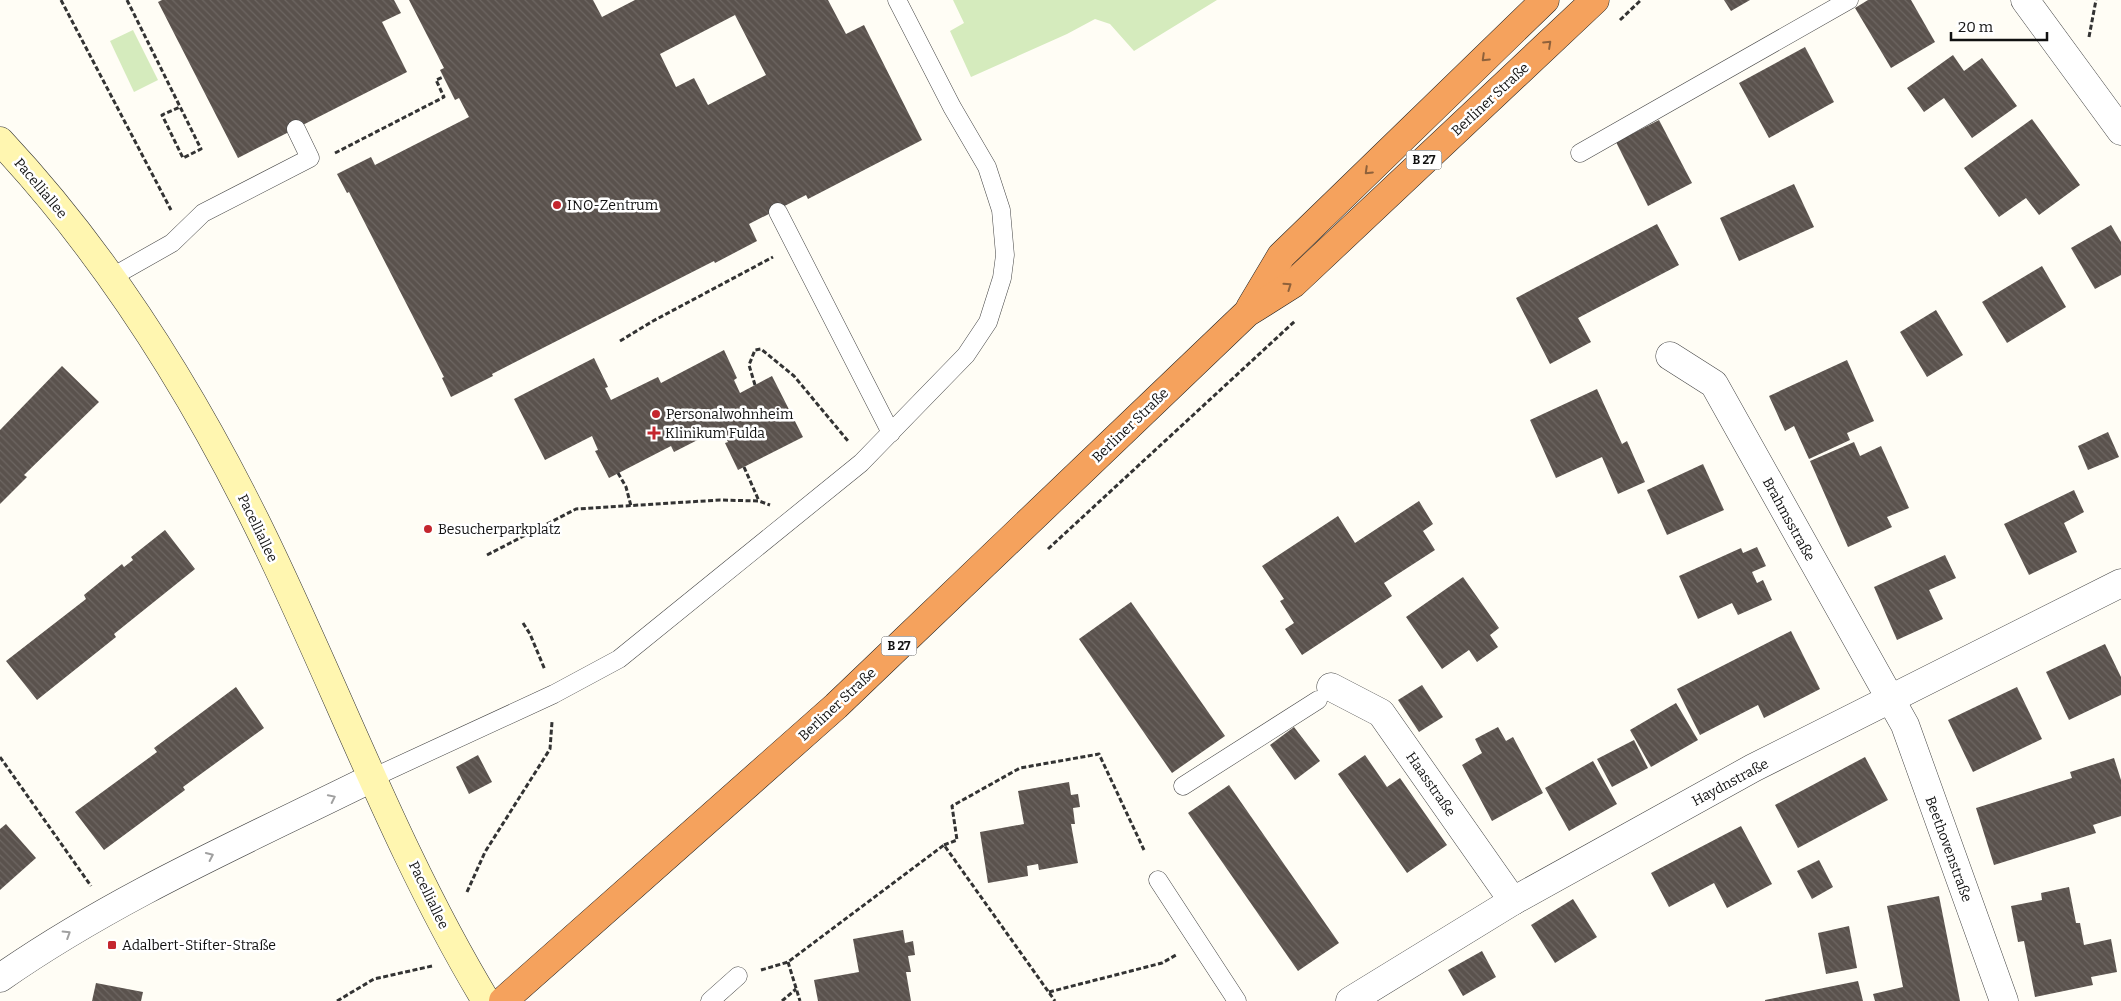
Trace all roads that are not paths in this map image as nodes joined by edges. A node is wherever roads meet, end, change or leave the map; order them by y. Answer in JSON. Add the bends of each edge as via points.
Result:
{"nodes":[{"id":1,"x":897,"y":0,"type":"edge"},
{"id":2,"x":1545,"y":0,"type":"edge"},
{"id":3,"x":1595,"y":0,"type":"edge"},
{"id":4,"x":1849,"y":0,"type":"edge"},
{"id":5,"x":2025,"y":0,"type":"edge"},
{"id":6,"x":296,"y":128,"type":"dead end"},
{"id":7,"x":2121,"y":131,"type":"edge"},
{"id":8,"x":0,"y":141,"type":"edge"},
{"id":9,"x":1580,"y":153,"type":"dead end"},
{"id":10,"x":778,"y":212,"type":"dead end"},
{"id":11,"x":112,"y":277,"type":"junction"},
{"id":12,"x":1248,"y":313,"type":"junction"},
{"id":13,"x":1670,"y":356,"type":"dead end"},
{"id":14,"x":891,"y":433,"type":"junction"},
{"id":15,"x":2121,"y":583,"type":"edge"},
{"id":16,"x":1325,"y":694,"type":"joint"},
{"id":17,"x":1890,"y":700,"type":"junction"},
{"id":18,"x":372,"y":778,"type":"junction"},
{"id":19,"x":1183,"y":786,"type":"dead end"},
{"id":20,"x":1158,"y":880,"type":"dead end"},
{"id":21,"x":1513,"y":901,"type":"junction"},
{"id":22,"x":738,"y":976,"type":"road end"},
{"id":23,"x":0,"y":978,"type":"edge"},
{"id":24,"x":486,"y":1001,"type":"edge"},
{"id":25,"x":503,"y":1001,"type":"edge"},
{"id":26,"x":710,"y":1001,"type":"edge"},
{"id":27,"x":1237,"y":1001,"type":"edge"},
{"id":28,"x":1350,"y":1001,"type":"edge"},
{"id":29,"x":2004,"y":1001,"type":"edge"}],
"edges":[{"from":1,"to":14,"type":"lane","via":[[987,167],[1001,210],[1005,255],[1002,278],[988,322],[966,355]]},
{"from":2,"to":12,"type":"highway","name":"Berliner Straße","number":"B 27","one_way":true,"via":[[1281,256]]},
{"from":12,"to":3,"type":"highway","name":"Berliner Straße","number":"B 27","one_way":true,"via":[[1293,284]]},
{"from":4,"to":9,"type":"lane"},
{"from":5,"to":7,"type":"street"},
{"from":6,"to":11,"type":"lane","via":[[310,158],[203,214],[172,243]]},
{"from":8,"to":11,"type":"main road","name":"Pacelliallee"},
{"from":10,"to":14,"type":"lane"},
{"from":11,"to":18,"type":"main road","name":"Pacelliallee","via":[[190,399],[255,521]]},
{"from":12,"to":25,"type":"highway","name":"Berliner Straße","number":"B 27","via":[[836,706]]},
{"from":13,"to":17,"type":"street","name":"Brahmsstraße","via":[[1714,384]]},
{"from":14,"to":18,"type":"lane","via":[[864,461],[619,659],[554,694]]},
{"from":15,"to":17,"type":"street","name":"Haydnstraße"},
{"from":16,"to":19,"type":"lane"},
{"from":16,"to":21,"type":"street","name":"Haasstraße","via":[[1381,713]]},
{"from":17,"to":21,"type":"street","name":"Haydnstraße","via":[[1753,768]]},
{"from":17,"to":29,"type":"street","name":"Beethovenstraße","via":[[1905,725]]},
{"from":23,"to":18,"type":"street","one_way":true,"via":[[108,909],[199,861]]},
{"from":18,"to":24,"type":"main road","name":"Pacelliallee","via":[[456,951]]},
{"from":20,"to":27,"type":"lane"},
{"from":21,"to":28,"type":"street","name":"Haydnstraße"},
{"from":22,"to":26,"type":"lane"}]}
